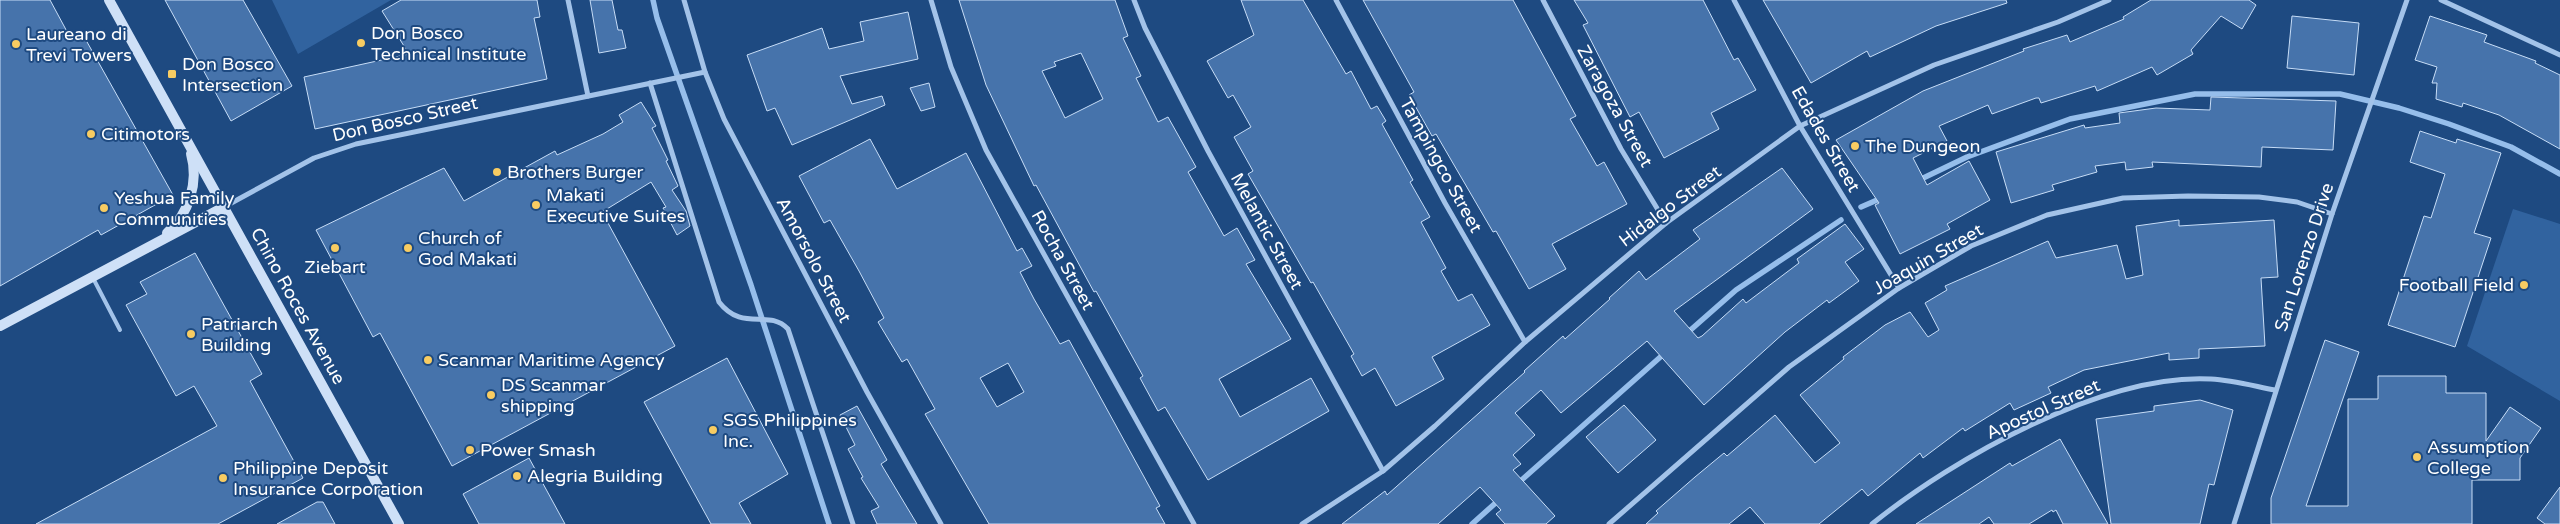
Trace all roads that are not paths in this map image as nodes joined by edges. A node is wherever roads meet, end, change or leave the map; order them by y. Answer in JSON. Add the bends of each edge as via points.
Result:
{"nodes":[{"id":1,"x":109,"y":0,"type":"edge"},
{"id":2,"x":568,"y":0,"type":"edge"},
{"id":3,"x":684,"y":0,"type":"edge"},
{"id":4,"x":931,"y":0,"type":"edge"},
{"id":5,"x":1134,"y":0,"type":"edge"},
{"id":6,"x":1336,"y":0,"type":"edge"},
{"id":7,"x":1543,"y":0,"type":"edge"},
{"id":8,"x":1734,"y":0,"type":"edge"},
{"id":9,"x":2110,"y":0,"type":"edge"},
{"id":10,"x":2407,"y":0,"type":"edge"},
{"id":11,"x":2441,"y":0,"type":"edge"},
{"id":12,"x":2560,"y":54,"type":"edge"},
{"id":13,"x":705,"y":72,"type":"junction"},
{"id":14,"x":650,"y":83,"type":"junction"},
{"id":15,"x":588,"y":96,"type":"junction"},
{"id":16,"x":1800,"y":126,"type":"junction"},
{"id":17,"x":188,"y":143,"type":"junction"},
{"id":18,"x":224,"y":207,"type":"junction"},
{"id":19,"x":2332,"y":214,"type":"junction"},
{"id":20,"x":1666,"y":223,"type":"junction"},
{"id":21,"x":158,"y":240,"type":"junction"},
{"id":22,"x":92,"y":276,"type":"junction"},
{"id":23,"x":1899,"y":288,"type":"junction"},
{"id":24,"x":0,"y":326,"type":"edge"},
{"id":25,"x":120,"y":330,"type":"dead end"},
{"id":26,"x":1525,"y":342,"type":"junction"},
{"id":27,"x":2275,"y":390,"type":"junction"},
{"id":28,"x":1383,"y":471,"type":"junction"},
{"id":29,"x":399,"y":524,"type":"edge"},
{"id":30,"x":853,"y":524,"type":"edge"},
{"id":31,"x":940,"y":524,"type":"edge"},
{"id":32,"x":1194,"y":524,"type":"edge"},
{"id":33,"x":1302,"y":524,"type":"edge"},
{"id":34,"x":1609,"y":524,"type":"edge"},
{"id":35,"x":1872,"y":524,"type":"edge"},
{"id":36,"x":2234,"y":524,"type":"edge"}],
"edges":[{"from":1,"to":17,"type":"main road","name":"Chino Roces Avenue"},
{"from":2,"to":15,"type":"street"},
{"from":3,"to":13,"type":"street","name":"Amorsolo Street"},
{"from":4,"to":32,"type":"street","name":"Rocha Street","via":[[952,67],[986,150]]},
{"from":5,"to":28,"type":"street","name":"Melantic Street","via":[[1208,151]]},
{"from":6,"to":26,"type":"street","name":"Tampingco Street"},
{"from":7,"to":20,"type":"street","name":"Zaragoza Street","via":[[1621,149]]},
{"from":8,"to":16,"type":"street","name":"Edades Street"},
{"from":9,"to":16,"type":"street","name":"Hidalgo Street","via":[[2058,22],[1934,65]]},
{"from":10,"to":19,"type":"street","name":"San Lorenzo Drive"},
{"from":11,"to":12,"type":"street"},
{"from":13,"to":14,"type":"street","name":"Don Bosco Street"},
{"from":13,"to":31,"type":"street","name":"Amorsolo Street","via":[[729,127],[867,392]]},
{"from":14,"to":15,"type":"street","name":"Don Bosco Street"},
{"from":14,"to":30,"type":"street","via":[[719,302],[727,312],[740,319],[775,321],[788,330]]},
{"from":15,"to":18,"type":"street","name":"Don Bosco Street","via":[[356,144],[314,158]]},
{"from":16,"to":20,"type":"street","name":"Hidalgo Street"},
{"from":16,"to":23,"type":"street","name":"Edades Street"},
{"from":17,"to":18,"type":"main road","name":"Chino Roces Avenue"},
{"from":17,"to":21,"type":"main road","via":[[194,179],[191,197],[184,214]]},
{"from":18,"to":21,"type":"main road","name":"Don Bosco Street"},
{"from":18,"to":29,"type":"main road","name":"Chino Roces Avenue"},
{"from":19,"to":23,"type":"street","name":"Joaquin Street","via":[[2297,202],[2259,197],[2123,198],[2048,214],[1971,246]]},
{"from":19,"to":27,"type":"street","name":"San Lorenzo Drive"},
{"from":20,"to":26,"type":"street","name":"Hidalgo Street"},
{"from":21,"to":22,"type":"main road","name":"Don Bosco Street"},
{"from":22,"to":24,"type":"main road","name":"Don Bosco Street"},
{"from":22,"to":25,"type":"lane"},
{"from":23,"to":34,"type":"street","name":"Joaquin Street","via":[[1789,366]]},
{"from":26,"to":28,"type":"street","name":"Hidalgo Street"},
{"from":27,"to":35,"type":"street","name":"Apostol Street","via":[[2212,379],[2170,381],[2108,394],[2063,411],[1966,460]]},
{"from":27,"to":36,"type":"street","name":"San Lorenzo Drive"},
{"from":28,"to":33,"type":"street","name":"Hidalgo Street"}]}
